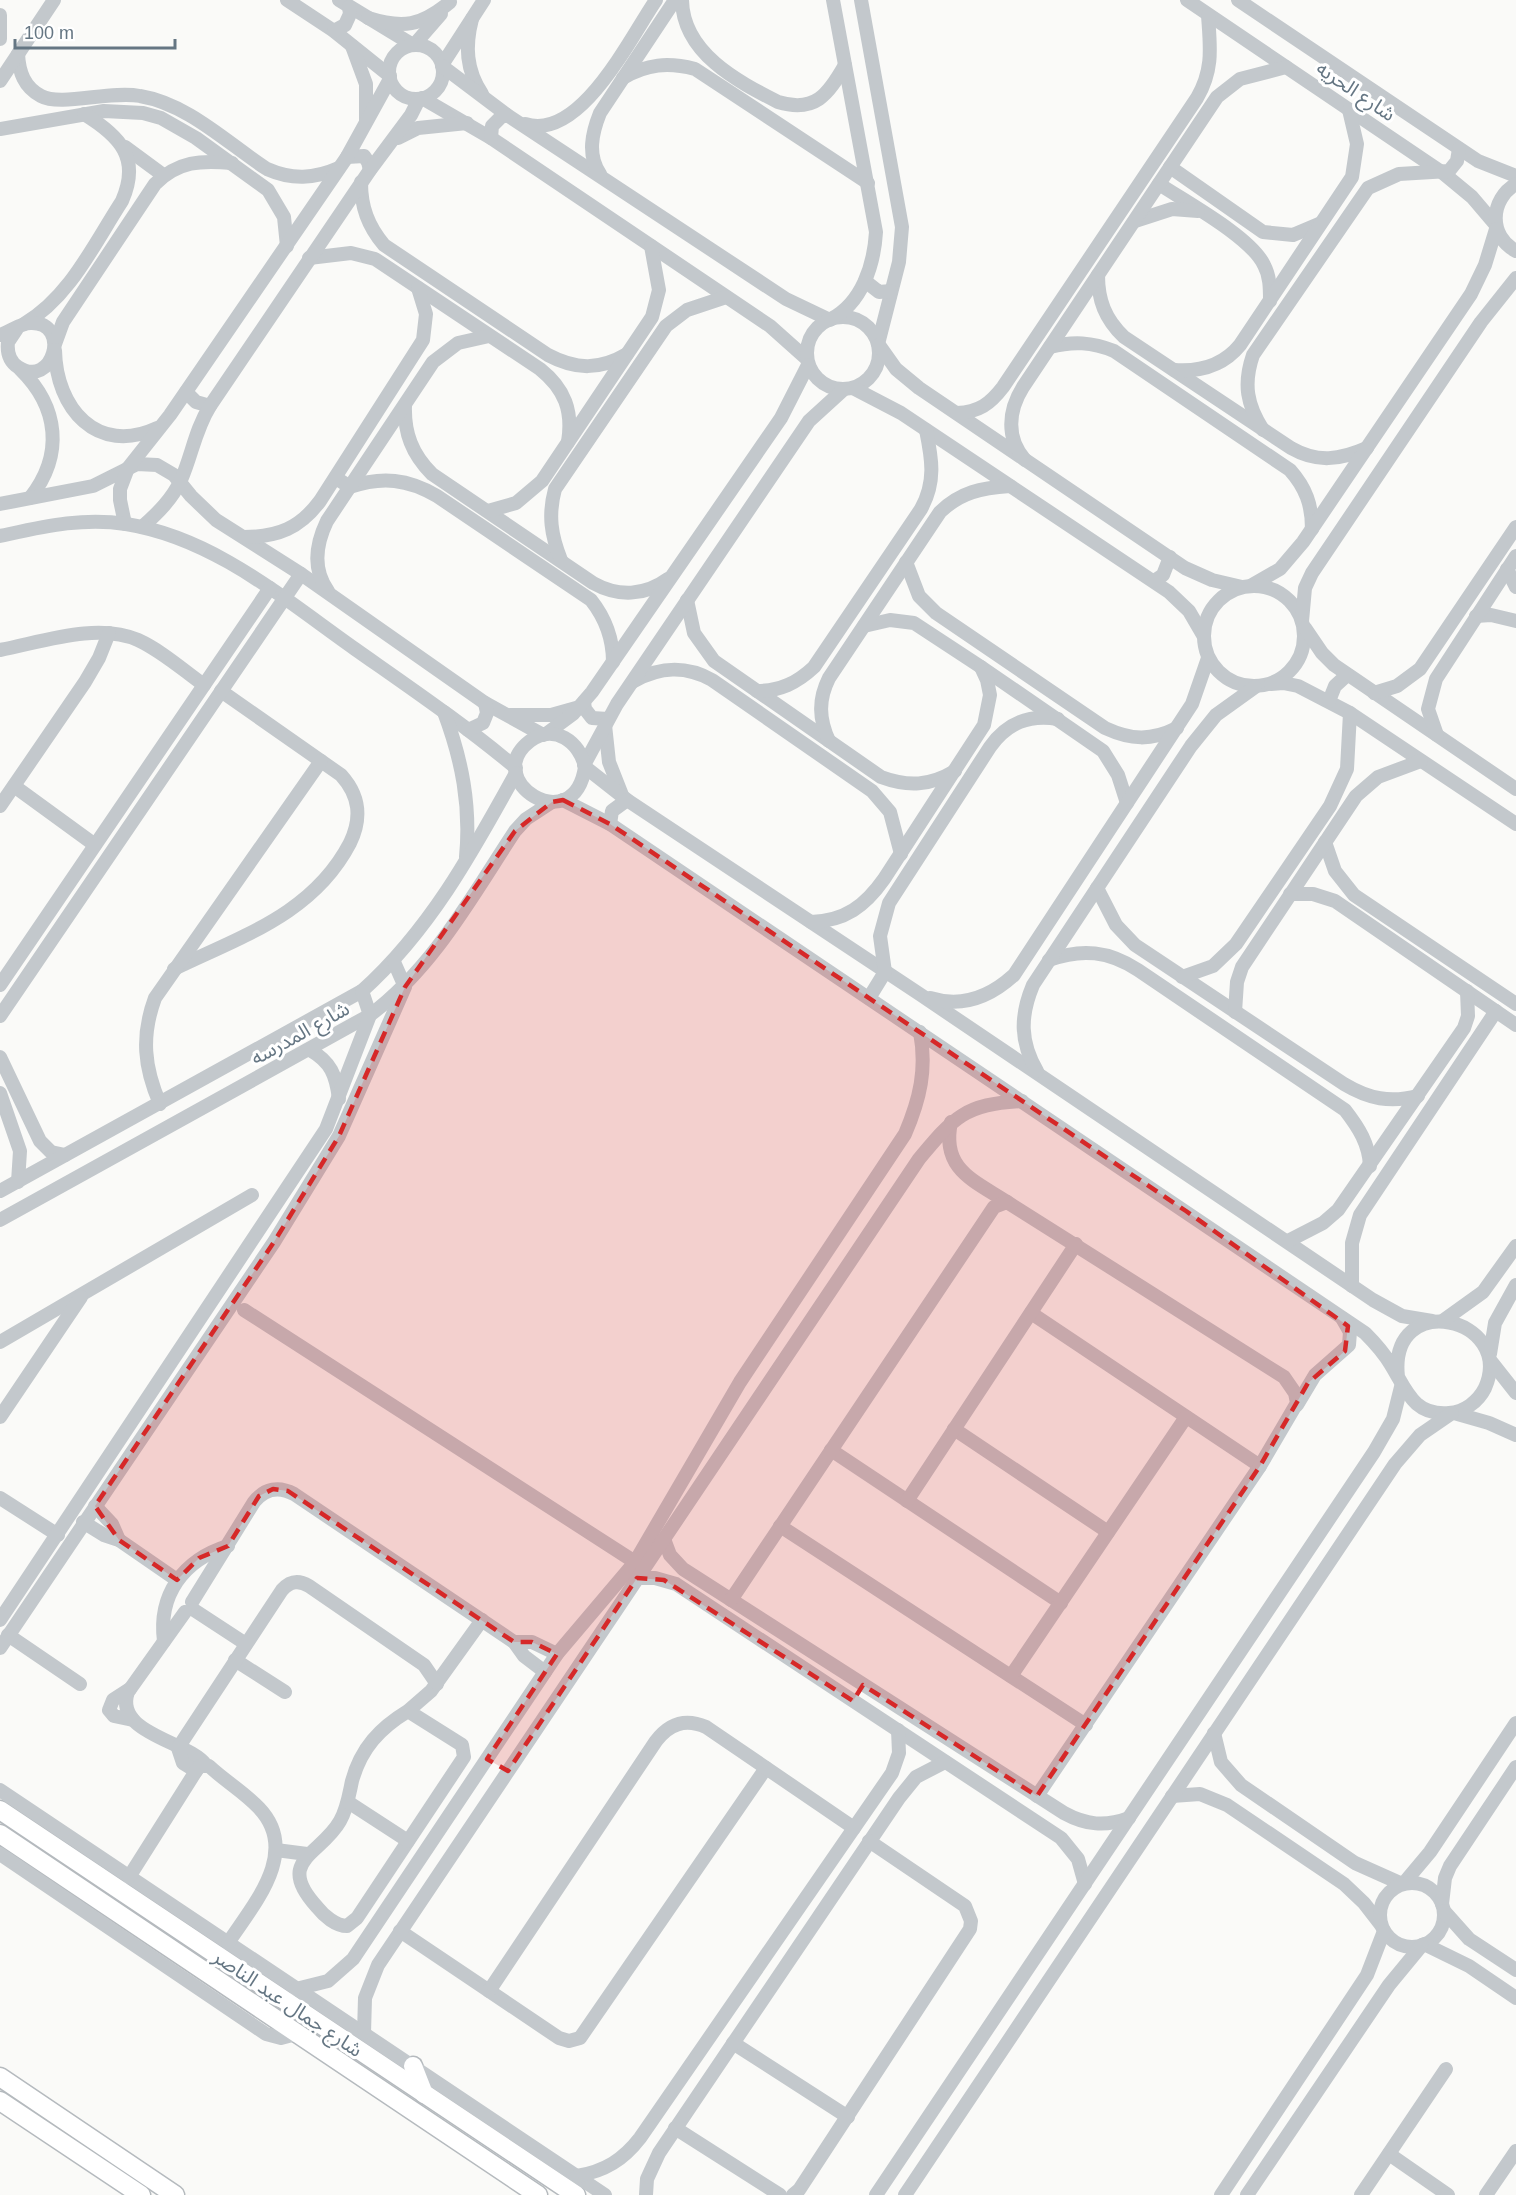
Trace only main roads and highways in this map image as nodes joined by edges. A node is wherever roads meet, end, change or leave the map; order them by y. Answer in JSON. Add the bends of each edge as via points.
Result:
{"nodes":[{"id":1,"x":34,"y":1813,"type":"road end"},
{"id":2,"x":7,"y":1815,"type":"edge"},
{"id":3,"x":0,"y":1834,"type":"edge"},
{"id":4,"x":273,"y":1973,"type":"road end"},
{"id":5,"x":251,"y":1978,"type":"junction"},
{"id":6,"x":413,"y":2066,"type":"road end"},
{"id":7,"x":0,"y":2077,"type":"edge"},
{"id":8,"x":424,"y":2094,"type":"junction"},
{"id":9,"x":0,"y":2101,"type":"edge"},
{"id":10,"x":107,"y":2148,"type":"junction"},
{"id":11,"x":95,"y":2164,"type":"junction"},
{"id":12,"x":138,"y":2169,"type":"junction"},
{"id":13,"x":125,"y":2184,"type":"junction"},
{"id":14,"x":141,"y":2195,"type":"edge"},
{"id":15,"x":175,"y":2195,"type":"edge"},
{"id":16,"x":538,"y":2195,"type":"edge"},
{"id":17,"x":576,"y":2195,"type":"edge"}],
"edges":[{"from":1,"to":2,"type":"main road"},
{"from":2,"to":5,"type":"main road","name":"شارع جمال عبد الناصر"},
{"from":3,"to":16,"type":"main road","name":"شارع جمال عبد الناصر"},
{"from":4,"to":5,"type":"main road"},
{"from":5,"to":8,"type":"main road","name":"شارع جمال عبد الناصر"},
{"from":6,"to":8,"type":"main road"},
{"from":7,"to":10,"type":"main road"},
{"from":8,"to":17,"type":"main road","name":"شارع جمال عبد الناصر"},
{"from":9,"to":11,"type":"main road"},
{"from":10,"to":11,"type":"main road","via":[[107,2160]]},
{"from":10,"to":12,"type":"main road"},
{"from":11,"to":13,"type":"main road"},
{"from":12,"to":13,"type":"main road","via":[[126,2172]]},
{"from":12,"to":15,"type":"main road"},
{"from":13,"to":14,"type":"main road"}]}
